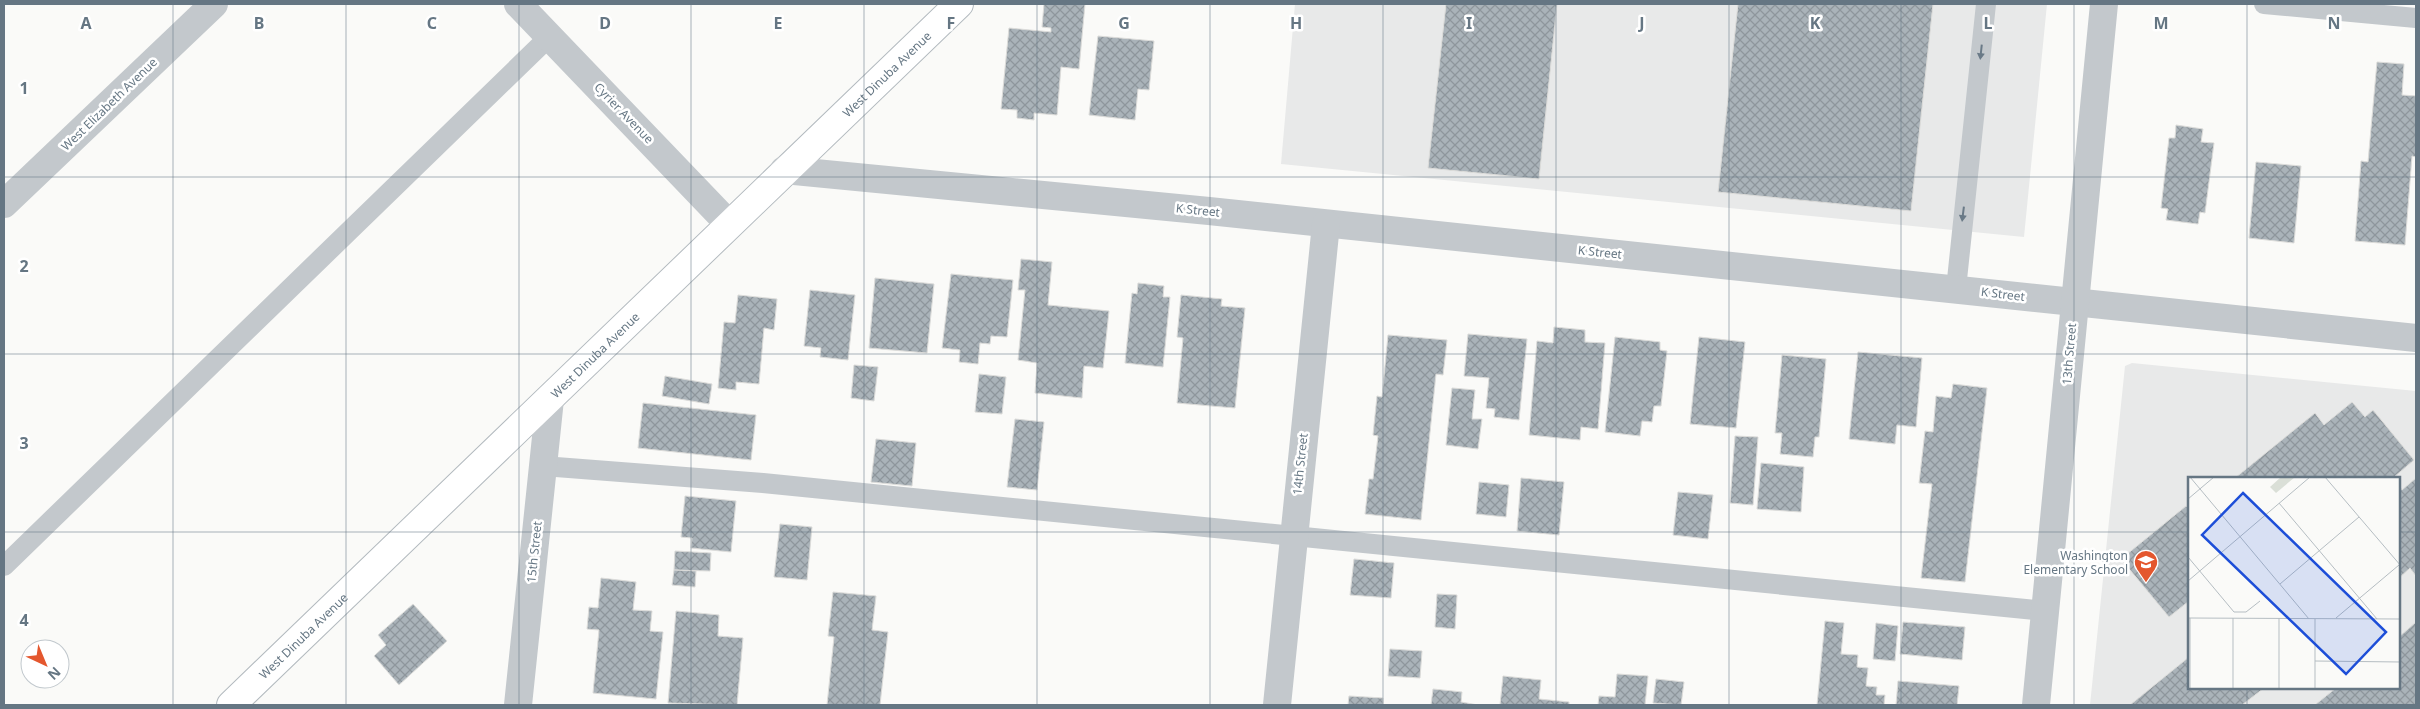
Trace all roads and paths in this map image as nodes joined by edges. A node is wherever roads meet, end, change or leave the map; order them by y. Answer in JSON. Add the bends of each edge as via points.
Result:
{"nodes":[{"id":1,"x":214,"y":4,"type":"edge"},
{"id":2,"x":518,"y":4,"type":"edge"},
{"id":3,"x":959,"y":4,"type":"edge"},
{"id":4,"x":1986,"y":4,"type":"edge"},
{"id":5,"x":2104,"y":4,"type":"edge"},
{"id":6,"x":2264,"y":4,"type":"edge"},
{"id":7,"x":2416,"y":18,"type":"edge"},
{"id":8,"x":550,"y":36,"type":"junction"},
{"id":9,"x":784,"y":170,"type":"junction"},
{"id":10,"x":4,"y":204,"type":"edge"},
{"id":11,"x":728,"y":224,"type":"junction"},
{"id":12,"x":1326,"y":224,"type":"junction"},
{"id":13,"x":1956,"y":289,"type":"junction"},
{"id":14,"x":2074,"y":303,"type":"junction"},
{"id":15,"x":2416,"y":338,"type":"edge"},
{"id":16,"x":550,"y":399,"type":"junction"},
{"id":17,"x":544,"y":466,"type":"junction"},
{"id":18,"x":1293,"y":537,"type":"junction"},
{"id":19,"x":4,"y":566,"type":"edge"},
{"id":20,"x":2045,"y":611,"type":"junction"},
{"id":21,"x":231,"y":705,"type":"edge"},
{"id":22,"x":518,"y":705,"type":"edge"},
{"id":23,"x":1276,"y":705,"type":"edge"},
{"id":24,"x":2036,"y":705,"type":"edge"}],
"edges":[{"from":1,"to":10,"type":"street","name":"West Elizabeth Avenue"},
{"from":2,"to":8,"type":"street","name":"Cyrier Avenue"},
{"from":3,"to":9,"type":"street","name":"West Dinuba Avenue"},
{"from":4,"to":13,"type":"lane","one_way":true},
{"from":5,"to":14,"type":"street","name":"13th Street"},
{"from":6,"to":7,"type":"lane"},
{"from":8,"to":11,"type":"street","name":"Cyrier Avenue"},
{"from":8,"to":19,"type":"lane"},
{"from":9,"to":11,"type":"street","name":"West Dinuba Avenue"},
{"from":9,"to":12,"type":"street","name":"K Street"},
{"from":11,"to":16,"type":"street","name":"West Dinuba Avenue"},
{"from":12,"to":13,"type":"street","name":"K Street"},
{"from":12,"to":18,"type":"street","name":"14th Street"},
{"from":13,"to":14,"type":"street","name":"K Street"},
{"from":14,"to":15,"type":"street","name":"K Street"},
{"from":14,"to":20,"type":"street","name":"13th Street"},
{"from":16,"to":17,"type":"street","name":"15th Street"},
{"from":16,"to":21,"type":"street","name":"West Dinuba Avenue"},
{"from":17,"to":18,"type":"lane","via":[[763,483]]},
{"from":17,"to":22,"type":"street","name":"15th Street"},
{"from":18,"to":20,"type":"lane"},
{"from":18,"to":23,"type":"street","name":"14th Street"},
{"from":20,"to":24,"type":"street","name":"13th Street"}]}
